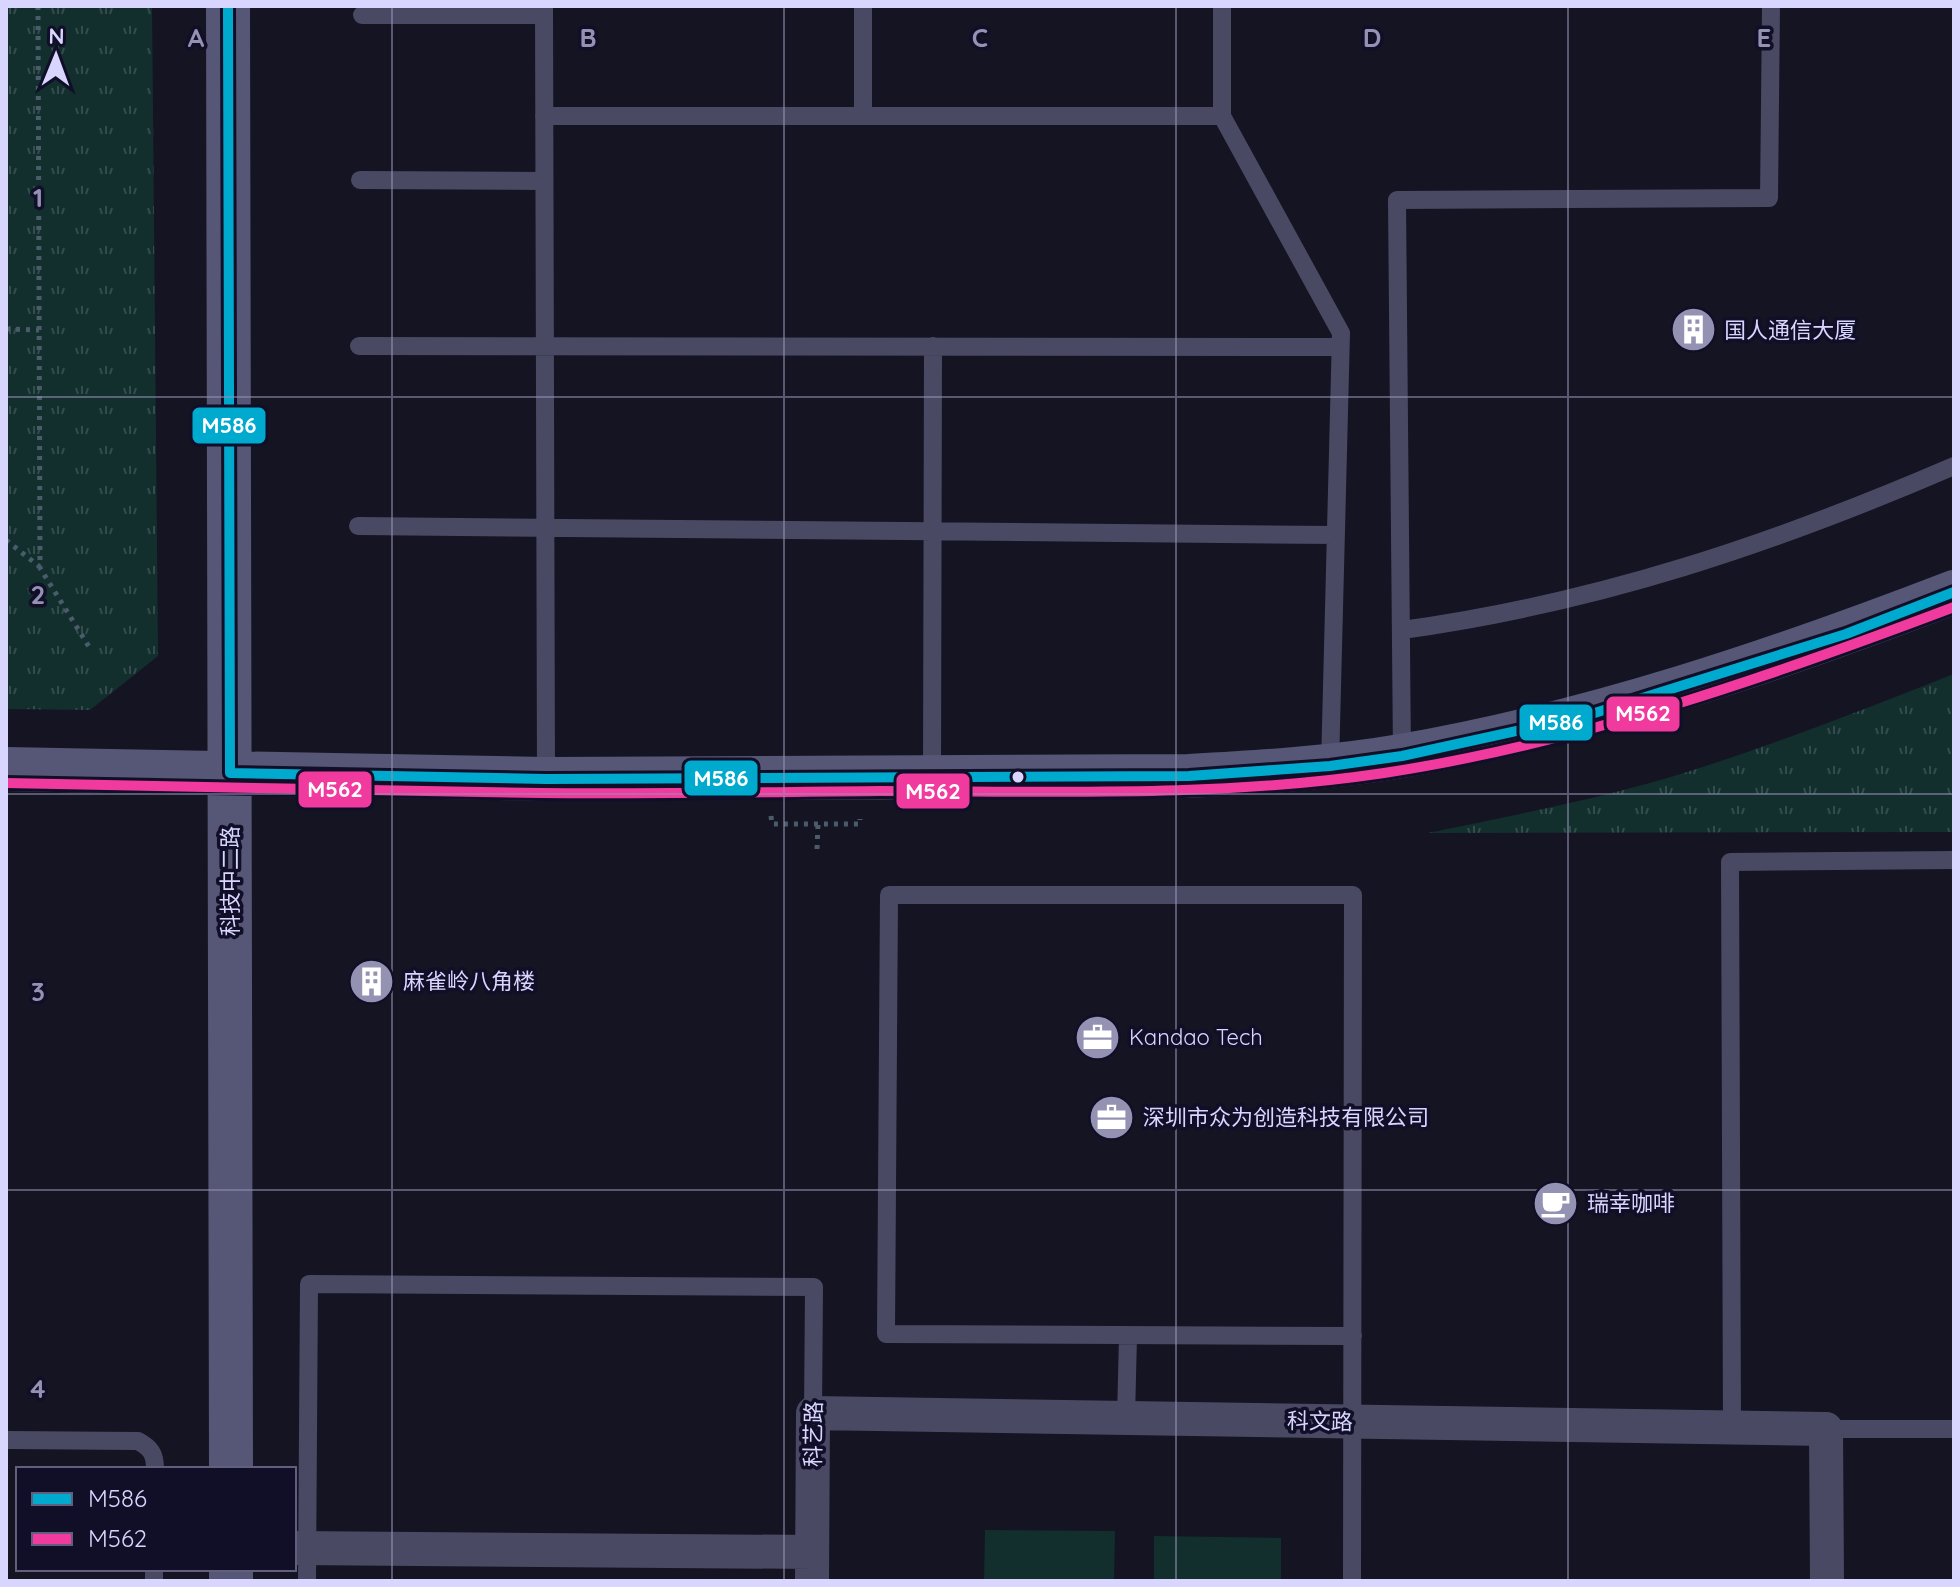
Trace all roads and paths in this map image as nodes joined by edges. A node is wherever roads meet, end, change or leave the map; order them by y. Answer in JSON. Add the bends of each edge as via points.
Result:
{"nodes":[{"id":1,"x":38,"y":6,"type":"edge"},
{"id":2,"x":228,"y":6,"type":"edge"},
{"id":3,"x":863,"y":6,"type":"edge"},
{"id":4,"x":1222,"y":6,"type":"edge"},
{"id":5,"x":1771,"y":6,"type":"edge"},
{"id":6,"x":544,"y":10,"type":"edge"},
{"id":7,"x":362,"y":15,"type":"dead end"},
{"id":8,"x":863,"y":115,"type":"junction"},
{"id":9,"x":544,"y":116,"type":"junction"},
{"id":10,"x":1222,"y":116,"type":"junction"},
{"id":11,"x":360,"y":180,"type":"dead end"},
{"id":12,"x":544,"y":181,"type":"junction"},
{"id":13,"x":6,"y":329,"type":"edge"},
{"id":14,"x":39,"y":330,"type":"junction"},
{"id":15,"x":359,"y":346,"type":"dead end"},
{"id":16,"x":545,"y":346,"type":"junction"},
{"id":17,"x":933,"y":346,"type":"junction"},
{"id":18,"x":1339,"y":347,"type":"junction"},
{"id":19,"x":1954,"y":466,"type":"edge"},
{"id":20,"x":358,"y":526,"type":"dead end"},
{"id":21,"x":545,"y":528,"type":"junction"},
{"id":22,"x":932,"y":532,"type":"junction"},
{"id":23,"x":1336,"y":535,"type":"junction"},
{"id":24,"x":6,"y":540,"type":"edge"},
{"id":25,"x":40,"y":568,"type":"junction"},
{"id":26,"x":1954,"y":592,"type":"edge"},
{"id":27,"x":1402,"y":630,"type":"junction"},
{"id":28,"x":91,"y":650,"type":"dead end"},
{"id":29,"x":1402,"y":756,"type":"junction"},
{"id":30,"x":1330,"y":766,"type":"junction"},
{"id":31,"x":6,"y":769,"type":"edge"},
{"id":32,"x":230,"y":773,"type":"junction"},
{"id":33,"x":932,"y":778,"type":"junction"},
{"id":34,"x":546,"y":779,"type":"junction"},
{"id":35,"x":818,"y":824,"type":"dead end"},
{"id":36,"x":817,"y":849,"type":"dead end"},
{"id":37,"x":1954,"y":860,"type":"edge"},
{"id":38,"x":1128,"y":1336,"type":"junction"},
{"id":39,"x":1353,"y":1336,"type":"junction"},
{"id":40,"x":813,"y":1413,"type":"junction"},
{"id":41,"x":1126,"y":1418,"type":"junction"},
{"id":42,"x":1352,"y":1422,"type":"junction"},
{"id":43,"x":1732,"y":1428,"type":"junction"},
{"id":44,"x":1826,"y":1429,"type":"junction"},
{"id":45,"x":1954,"y":1429,"type":"edge"},
{"id":46,"x":6,"y":1440,"type":"edge"},
{"id":47,"x":155,"y":1467,"type":"edge"},
{"id":48,"x":231,"y":1467,"type":"edge"},
{"id":49,"x":303,"y":1559,"type":"edge"},
{"id":50,"x":812,"y":1566,"type":"edge"},
{"id":51,"x":1352,"y":1581,"type":"edge"},
{"id":52,"x":1827,"y":1581,"type":"edge"}],
"edges":[{"from":1,"to":14,"type":"path"},
{"from":2,"to":32,"type":"main road","name":"科技中二路"},
{"from":3,"to":8,"type":"lane"},
{"from":4,"to":10,"type":"lane"},
{"from":5,"to":27,"type":"lane","via":[[1769,198],[1397,200]]},
{"from":6,"to":7,"type":"lane"},
{"from":6,"to":9,"type":"lane"},
{"from":8,"to":9,"type":"lane"},
{"from":8,"to":10,"type":"lane"},
{"from":9,"to":12,"type":"lane"},
{"from":10,"to":18,"type":"lane","via":[[1341,333]]},
{"from":11,"to":12,"type":"lane"},
{"from":12,"to":16,"type":"lane"},
{"from":13,"to":14,"type":"path"},
{"from":14,"to":25,"type":"path"},
{"from":15,"to":16,"type":"lane"},
{"from":16,"to":17,"type":"lane"},
{"from":16,"to":21,"type":"lane"},
{"from":17,"to":18,"type":"lane"},
{"from":17,"to":22,"type":"lane"},
{"from":18,"to":23,"type":"lane"},
{"from":19,"to":27,"type":"lane","via":[[1776,538],[1638,582],[1477,620]]},
{"from":20,"to":21,"type":"lane"},
{"from":21,"to":22,"type":"lane"},
{"from":21,"to":34,"type":"lane"},
{"from":22,"to":23,"type":"lane"},
{"from":22,"to":33,"type":"lane"},
{"from":23,"to":30,"type":"lane"},
{"from":24,"to":25,"type":"path"},
{"from":25,"to":28,"type":"path"},
{"from":26,"to":29,"type":"main road","via":[[1846,634],[1585,716]]},
{"from":27,"to":29,"type":"lane"},
{"from":29,"to":30,"type":"main road"},
{"from":30,"to":33,"type":"main road","via":[[1189,776]]},
{"from":31,"to":32,"type":"main road"},
{"from":32,"to":34,"type":"main road"},
{"from":32,"to":48,"type":"main road","name":"科技中二路"},
{"from":33,"to":34,"type":"main road"},
{"from":35,"to":36,"type":"path"},
{"from":37,"to":43,"type":"lane","via":[[1730,862]]},
{"from":38,"to":39,"type":"lane"},
{"from":38,"to":39,"type":"lane","via":[[886,1334],[889,895],[1353,895]]},
{"from":38,"to":41,"type":"lane"},
{"from":39,"to":42,"type":"lane"},
{"from":40,"to":41,"type":"street","name":"科文路"},
{"from":40,"to":49,"type":"lane","name":"科艺路","via":[[814,1287],[309,1284]]},
{"from":40,"to":50,"type":"street","name":"科艺路"},
{"from":41,"to":42,"type":"street","name":"科文路"},
{"from":42,"to":43,"type":"street","name":"科文路"},
{"from":42,"to":51,"type":"lane"},
{"from":43,"to":44,"type":"street","name":"科文路"},
{"from":44,"to":45,"type":"lane"},
{"from":44,"to":52,"type":"street"},
{"from":46,"to":47,"type":"lane","via":[[138,1441],[149,1446]]},
{"from":49,"to":50,"type":"street"}]}
